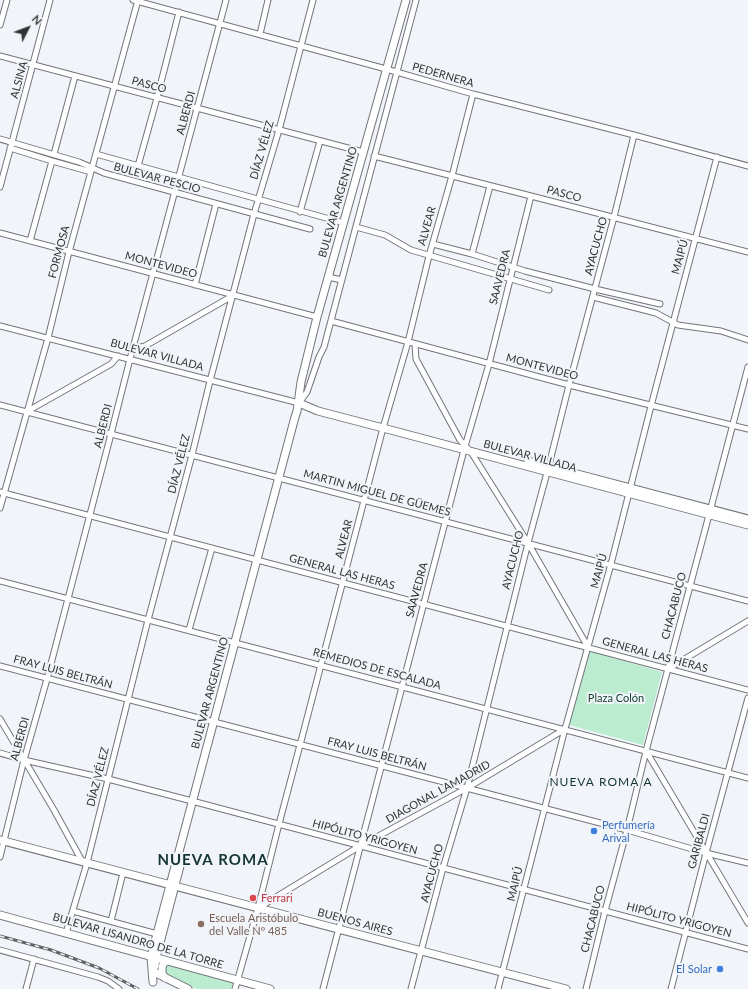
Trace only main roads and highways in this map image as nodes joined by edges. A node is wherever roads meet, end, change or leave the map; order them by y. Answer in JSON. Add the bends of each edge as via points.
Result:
{"nodes":[{"id":1,"x":406,"y":0,"type":"edge"},
{"id":2,"x":299,"y":404,"type":"junction"},
{"id":3,"x":710,"y":512,"type":"junction"},
{"id":4,"x":748,"y":519,"type":"edge"},
{"id":5,"x":748,"y":525,"type":"edge"},
{"id":6,"x":2,"y":840,"type":"edge"},
{"id":7,"x":172,"y":885,"type":"junction"},
{"id":8,"x":0,"y":915,"type":"edge"},
{"id":9,"x":153,"y":958,"type":"junction"},
{"id":10,"x":167,"y":961,"type":"junction"},
{"id":11,"x":153,"y":972,"type":"junction"},
{"id":12,"x":165,"y":978,"type":"junction"},
{"id":13,"x":152,"y":985,"type":"edge"},
{"id":14,"x":188,"y":989,"type":"edge"},
{"id":15,"x":270,"y":989,"type":"edge"},
{"id":16,"x":566,"y":989,"type":"edge"}],
"edges":[{"from":1,"to":2,"type":"main road","name":"BULEVAR ARGENTINO","via":[[317,317],[300,388]]},
{"from":2,"to":3,"type":"main road","name":"BULEVAR VILLADA","via":[[319,406],[467,449]]},
{"from":2,"to":7,"type":"main road","name":"BULEVAR ARGENTINO"},
{"from":3,"to":4,"type":"main road","name":"BULEVAR VILLADA"},
{"from":3,"to":5,"type":"main road","name":"BULEVAR VILLADA"},
{"from":6,"to":7,"type":"main road","name":"BUENOS AIRES"},
{"from":7,"to":9,"type":"main road","name":"BULEVAR ARGENTINO"},
{"from":7,"to":9,"type":"main road","name":"BULEVAR ARGENTINO","via":[[157,934]]},
{"from":7,"to":16,"type":"main road","name":"BUENOS AIRES"},
{"from":8,"to":9,"type":"main road","name":"BULEVAR LISANDRO DE LA TORRE"},
{"from":9,"to":10,"type":"main road","name":"BULEVAR LISANDRO DE LA TORRE"},
{"from":9,"to":11,"type":"main road","name":"BULEVAR ARGENTINO"},
{"from":10,"to":12,"type":"main road","via":[[162,968]]},
{"from":10,"to":15,"type":"main road","name":"BULEVAR LISANDRO DE LA TORRE"},
{"from":11,"to":12,"type":"main road"},
{"from":11,"to":13,"type":"main road","name":"BULEVAR ARGENTINO"},
{"from":12,"to":14,"type":"main road"}]}
